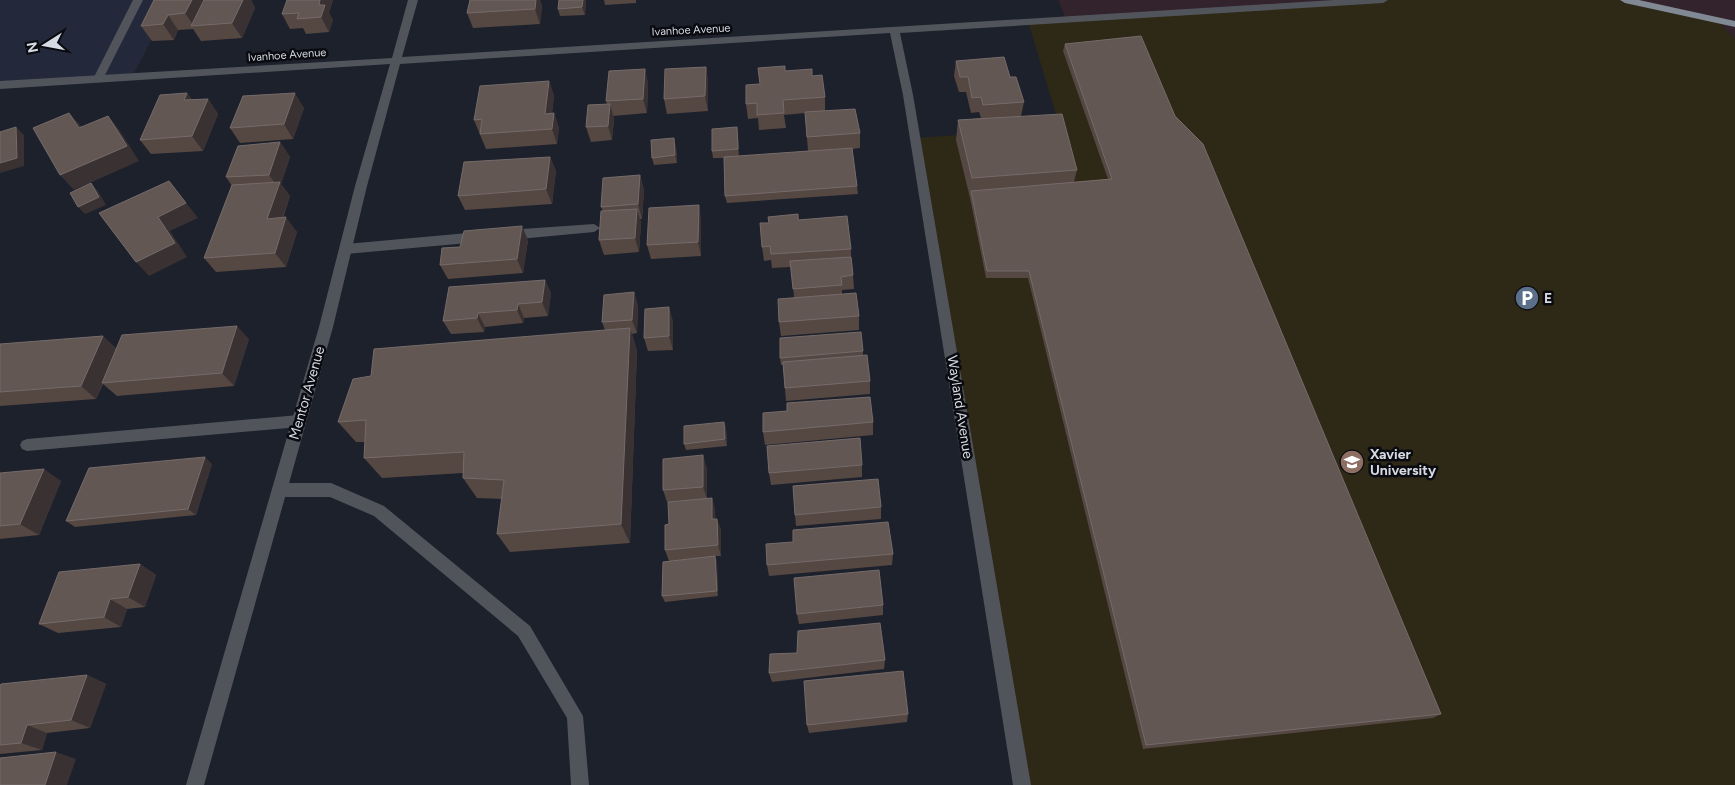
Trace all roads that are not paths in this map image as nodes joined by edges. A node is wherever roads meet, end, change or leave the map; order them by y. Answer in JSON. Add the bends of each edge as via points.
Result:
{"nodes":[{"id":1,"x":138,"y":0,"type":"edge"},
{"id":2,"x":413,"y":0,"type":"edge"},
{"id":3,"x":1383,"y":0,"type":"edge"},
{"id":4,"x":1625,"y":0,"type":"edge"},
{"id":5,"x":1735,"y":24,"type":"edge"},
{"id":6,"x":894,"y":30,"type":"junction"},
{"id":7,"x":397,"y":60,"type":"junction"},
{"id":8,"x":98,"y":79,"type":"junction"},
{"id":9,"x":0,"y":86,"type":"edge"},
{"id":10,"x":594,"y":228,"type":"dead end"},
{"id":11,"x":346,"y":249,"type":"junction"},
{"id":12,"x":299,"y":421,"type":"junction"},
{"id":13,"x":27,"y":444,"type":"dead end"},
{"id":14,"x":280,"y":490,"type":"junction"},
{"id":15,"x":195,"y":785,"type":"edge"},
{"id":16,"x":580,"y":785,"type":"edge"},
{"id":17,"x":1022,"y":785,"type":"edge"}],
"edges":[{"from":1,"to":8,"type":"street"},
{"from":2,"to":7,"type":"street","name":"Mentor Avenue"},
{"from":3,"to":6,"type":"street","name":"Ivanhoe Avenue"},
{"from":4,"to":5,"type":"main road"},
{"from":6,"to":7,"type":"street","name":"Ivanhoe Avenue"},
{"from":6,"to":17,"type":"street","name":"Wayland Avenue","via":[[908,95]]},
{"from":7,"to":8,"type":"street","name":"Ivanhoe Avenue"},
{"from":7,"to":11,"type":"street","name":"Mentor Avenue"},
{"from":8,"to":9,"type":"street","name":"Ivanhoe Avenue"},
{"from":10,"to":11,"type":"street"},
{"from":11,"to":12,"type":"street","name":"Mentor Avenue"},
{"from":12,"to":13,"type":"street"},
{"from":12,"to":14,"type":"street","name":"Mentor Avenue"},
{"from":14,"to":15,"type":"street","name":"Mentor Avenue"},
{"from":14,"to":16,"type":"street","via":[[331,490],[379,511],[524,631],[575,716]]}]}
